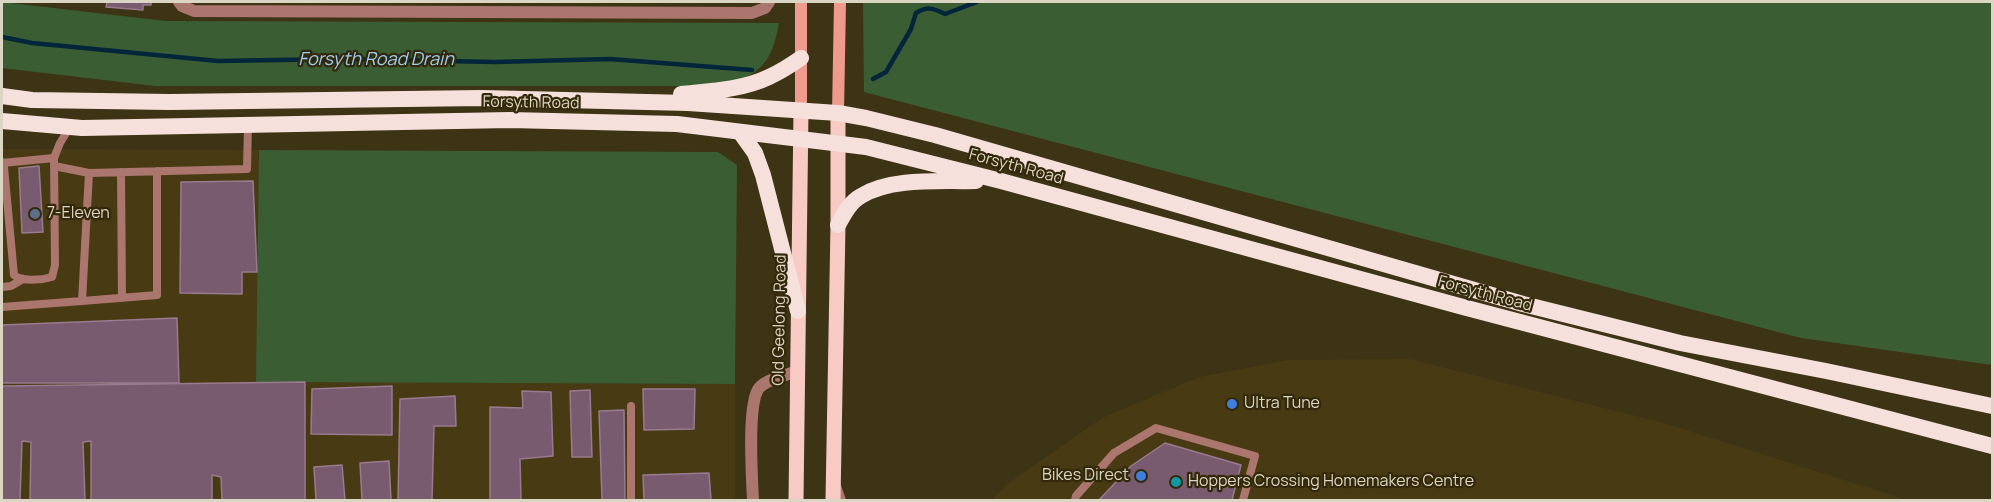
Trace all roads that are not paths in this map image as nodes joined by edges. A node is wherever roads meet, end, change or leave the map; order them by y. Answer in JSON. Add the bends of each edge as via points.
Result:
{"nodes":[{"id":1,"x":179,"y":2,"type":"edge"},
{"id":2,"x":769,"y":2,"type":"edge"},
{"id":3,"x":801,"y":2,"type":"edge"},
{"id":4,"x":840,"y":2,"type":"edge"},
{"id":5,"x":349,"y":7,"type":"edge"},
{"id":6,"x":801,"y":58,"type":"junction"},
{"id":7,"x":2,"y":96,"type":"edge"},
{"id":8,"x":621,"y":101,"type":"junction"},
{"id":9,"x":801,"y":110,"type":"junction"},
{"id":10,"x":838,"y":113,"type":"junction"},
{"id":11,"x":2,"y":121,"type":"edge"},
{"id":12,"x":248,"y":125,"type":"junction"},
{"id":13,"x":70,"y":127,"type":"junction"},
{"id":14,"x":740,"y":132,"type":"junction"},
{"id":15,"x":799,"y":139,"type":"junction"},
{"id":16,"x":837,"y":143,"type":"junction"},
{"id":17,"x":54,"y":162,"type":"junction"},
{"id":18,"x":2,"y":163,"type":"edge"},
{"id":19,"x":157,"y":171,"type":"junction"},
{"id":20,"x":121,"y":172,"type":"junction"},
{"id":21,"x":89,"y":173,"type":"junction"},
{"id":22,"x":1001,"y":181,"type":"junction"},
{"id":23,"x":838,"y":225,"type":"junction"},
{"id":24,"x":23,"y":279,"type":"junction"},
{"id":25,"x":2,"y":287,"type":"edge"},
{"id":26,"x":122,"y":298,"type":"junction"},
{"id":27,"x":82,"y":301,"type":"junction"},
{"id":28,"x":2,"y":307,"type":"edge"},
{"id":29,"x":798,"y":311,"type":"junction"},
{"id":30,"x":798,"y":371,"type":"junction"},
{"id":31,"x":631,"y":406,"type":"dead end"},
{"id":32,"x":1992,"y":406,"type":"edge"},
{"id":33,"x":1992,"y":446,"type":"edge"},
{"id":34,"x":833,"y":474,"type":"junction"},
{"id":35,"x":631,"y":501,"type":"edge"},
{"id":36,"x":753,"y":501,"type":"edge"},
{"id":37,"x":796,"y":501,"type":"edge"},
{"id":38,"x":833,"y":501,"type":"edge"},
{"id":39,"x":842,"y":501,"type":"edge"},
{"id":40,"x":1075,"y":501,"type":"edge"},
{"id":41,"x":1243,"y":501,"type":"edge"}],
"edges":[{"from":1,"to":5,"type":"street","via":[[194,11]]},
{"from":2,"to":5,"type":"street","via":[[752,13]]},
{"from":3,"to":6,"type":"main road"},
{"from":4,"to":10,"type":"main road"},
{"from":6,"to":8,"type":"highway","via":[[768,77],[727,89]]},
{"from":6,"to":9,"type":"main road"},
{"from":7,"to":8,"type":"highway","name":"Forsyth Road","via":[[170,102],[483,98]]},
{"from":8,"to":9,"type":"highway","name":"Forsyth Road"},
{"from":9,"to":10,"type":"highway","name":"Forsyth Road"},
{"from":9,"to":15,"type":"main road","name":"Old Geelong Road"},
{"from":10,"to":16,"type":"main road"},
{"from":10,"to":32,"type":"highway","name":"Forsyth Road","via":[[935,135],[1534,307],[1680,343]]},
{"from":11,"to":13,"type":"highway","name":"Forsyth Road"},
{"from":12,"to":13,"type":"highway","name":"Forsyth Road"},
{"from":12,"to":14,"type":"highway","name":"Forsyth Road","via":[[510,120],[677,124]]},
{"from":12,"to":19,"type":"lane","via":[[247,169]]},
{"from":13,"to":17,"type":"lane"},
{"from":14,"to":15,"type":"highway","name":"Forsyth Road"},
{"from":14,"to":29,"type":"highway","via":[[755,153],[763,175]]},
{"from":15,"to":16,"type":"highway","name":"Forsyth Road"},
{"from":15,"to":29,"type":"main road","name":"Old Geelong Road"},
{"from":16,"to":22,"type":"highway","name":"Forsyth Road"},
{"from":16,"to":23,"type":"main road"},
{"from":17,"to":18,"type":"lane"},
{"from":17,"to":21,"type":"lane"},
{"from":17,"to":24,"type":"lane","via":[[55,272],[47,279]]},
{"from":18,"to":24,"type":"lane","via":[[14,274]]},
{"from":19,"to":20,"type":"lane"},
{"from":19,"to":26,"type":"lane","via":[[157,295]]},
{"from":20,"to":21,"type":"lane"},
{"from":20,"to":26,"type":"lane"},
{"from":21,"to":27,"type":"lane"},
{"from":22,"to":23,"type":"highway","via":[[908,182],[888,186],[850,204]]},
{"from":22,"to":33,"type":"highway","name":"Forsyth Road"},
{"from":23,"to":34,"type":"main road"},
{"from":24,"to":25,"type":"lane"},
{"from":26,"to":27,"type":"lane"},
{"from":27,"to":28,"type":"lane"},
{"from":29,"to":30,"type":"main road","name":"Old Geelong Road"},
{"from":30,"to":36,"type":"street","via":[[762,385],[754,398]]},
{"from":30,"to":37,"type":"main road","name":"Old Geelong Road"},
{"from":31,"to":35,"type":"lane"},
{"from":34,"to":38,"type":"main road"},
{"from":34,"to":39,"type":"lane"},
{"from":40,"to":41,"type":"lane","via":[[1114,453],[1156,428],[1255,456]]}]}
